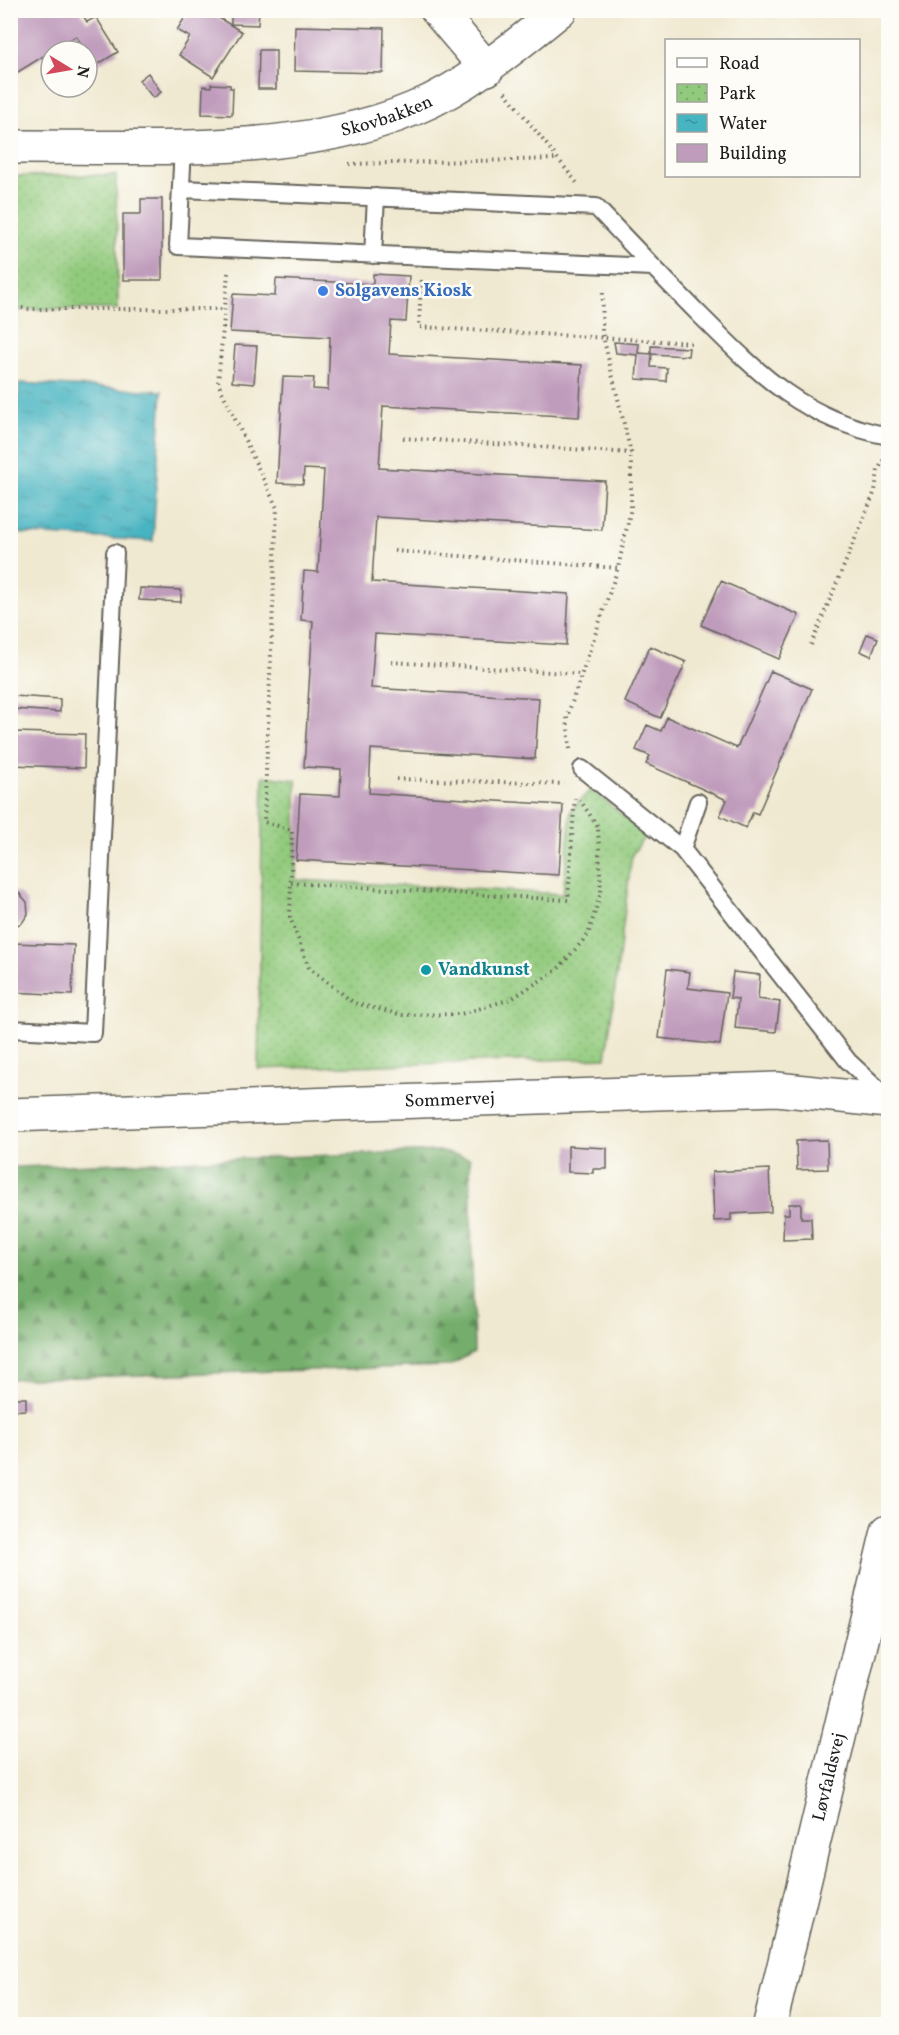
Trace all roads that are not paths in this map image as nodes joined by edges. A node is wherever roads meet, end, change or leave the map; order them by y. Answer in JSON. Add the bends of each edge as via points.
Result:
{"nodes":[{"id":1,"x":437,"y":10,"type":"edge"},
{"id":2,"x":560,"y":10,"type":"edge"},
{"id":3,"x":487,"y":69,"type":"junction"},
{"id":4,"x":183,"y":146,"type":"junction"},
{"id":5,"x":10,"y":147,"type":"edge"},
{"id":6,"x":181,"y":189,"type":"junction"},
{"id":7,"x":376,"y":197,"type":"junction"},
{"id":8,"x":374,"y":255,"type":"junction"},
{"id":9,"x":652,"y":267,"type":"junction"},
{"id":10,"x":888,"y":436,"type":"edge"},
{"id":11,"x":115,"y":554,"type":"dead end"},
{"id":12,"x":576,"y":763,"type":"road end"},
{"id":13,"x":698,"y":802,"type":"dead end"},
{"id":14,"x":682,"y":849,"type":"junction"},
{"id":15,"x":10,"y":1029,"type":"edge"},
{"id":16,"x":888,"y":1100,"type":"edge"},
{"id":17,"x":10,"y":1115,"type":"edge"},
{"id":18,"x":888,"y":1531,"type":"edge"},
{"id":19,"x":770,"y":2025,"type":"edge"}],
"edges":[{"from":1,"to":3,"type":"street"},
{"from":2,"to":3,"type":"street","name":"Skovbakken"},
{"from":3,"to":4,"type":"street","name":"Skovbakken","via":[[412,109],[349,129],[278,141]]},
{"from":4,"to":5,"type":"street","name":"Skovbakken"},
{"from":4,"to":6,"type":"lane"},
{"from":6,"to":7,"type":"lane"},
{"from":6,"to":8,"type":"lane","via":[[178,246]]},
{"from":7,"to":8,"type":"lane"},
{"from":7,"to":9,"type":"lane","via":[[596,207]]},
{"from":8,"to":9,"type":"lane"},
{"from":9,"to":10,"type":"lane","via":[[768,382],[810,409],[856,430]]},
{"from":11,"to":15,"type":"lane","via":[[93,1033]]},
{"from":12,"to":14,"type":"lane"},
{"from":13,"to":14,"type":"lane"},
{"from":14,"to":16,"type":"lane","via":[[848,1060]]},
{"from":16,"to":17,"type":"street","name":"Sommervej","via":[[777,1089]]},
{"from":18,"to":19,"type":"street","name":"Løvfaldsvej"}]}
